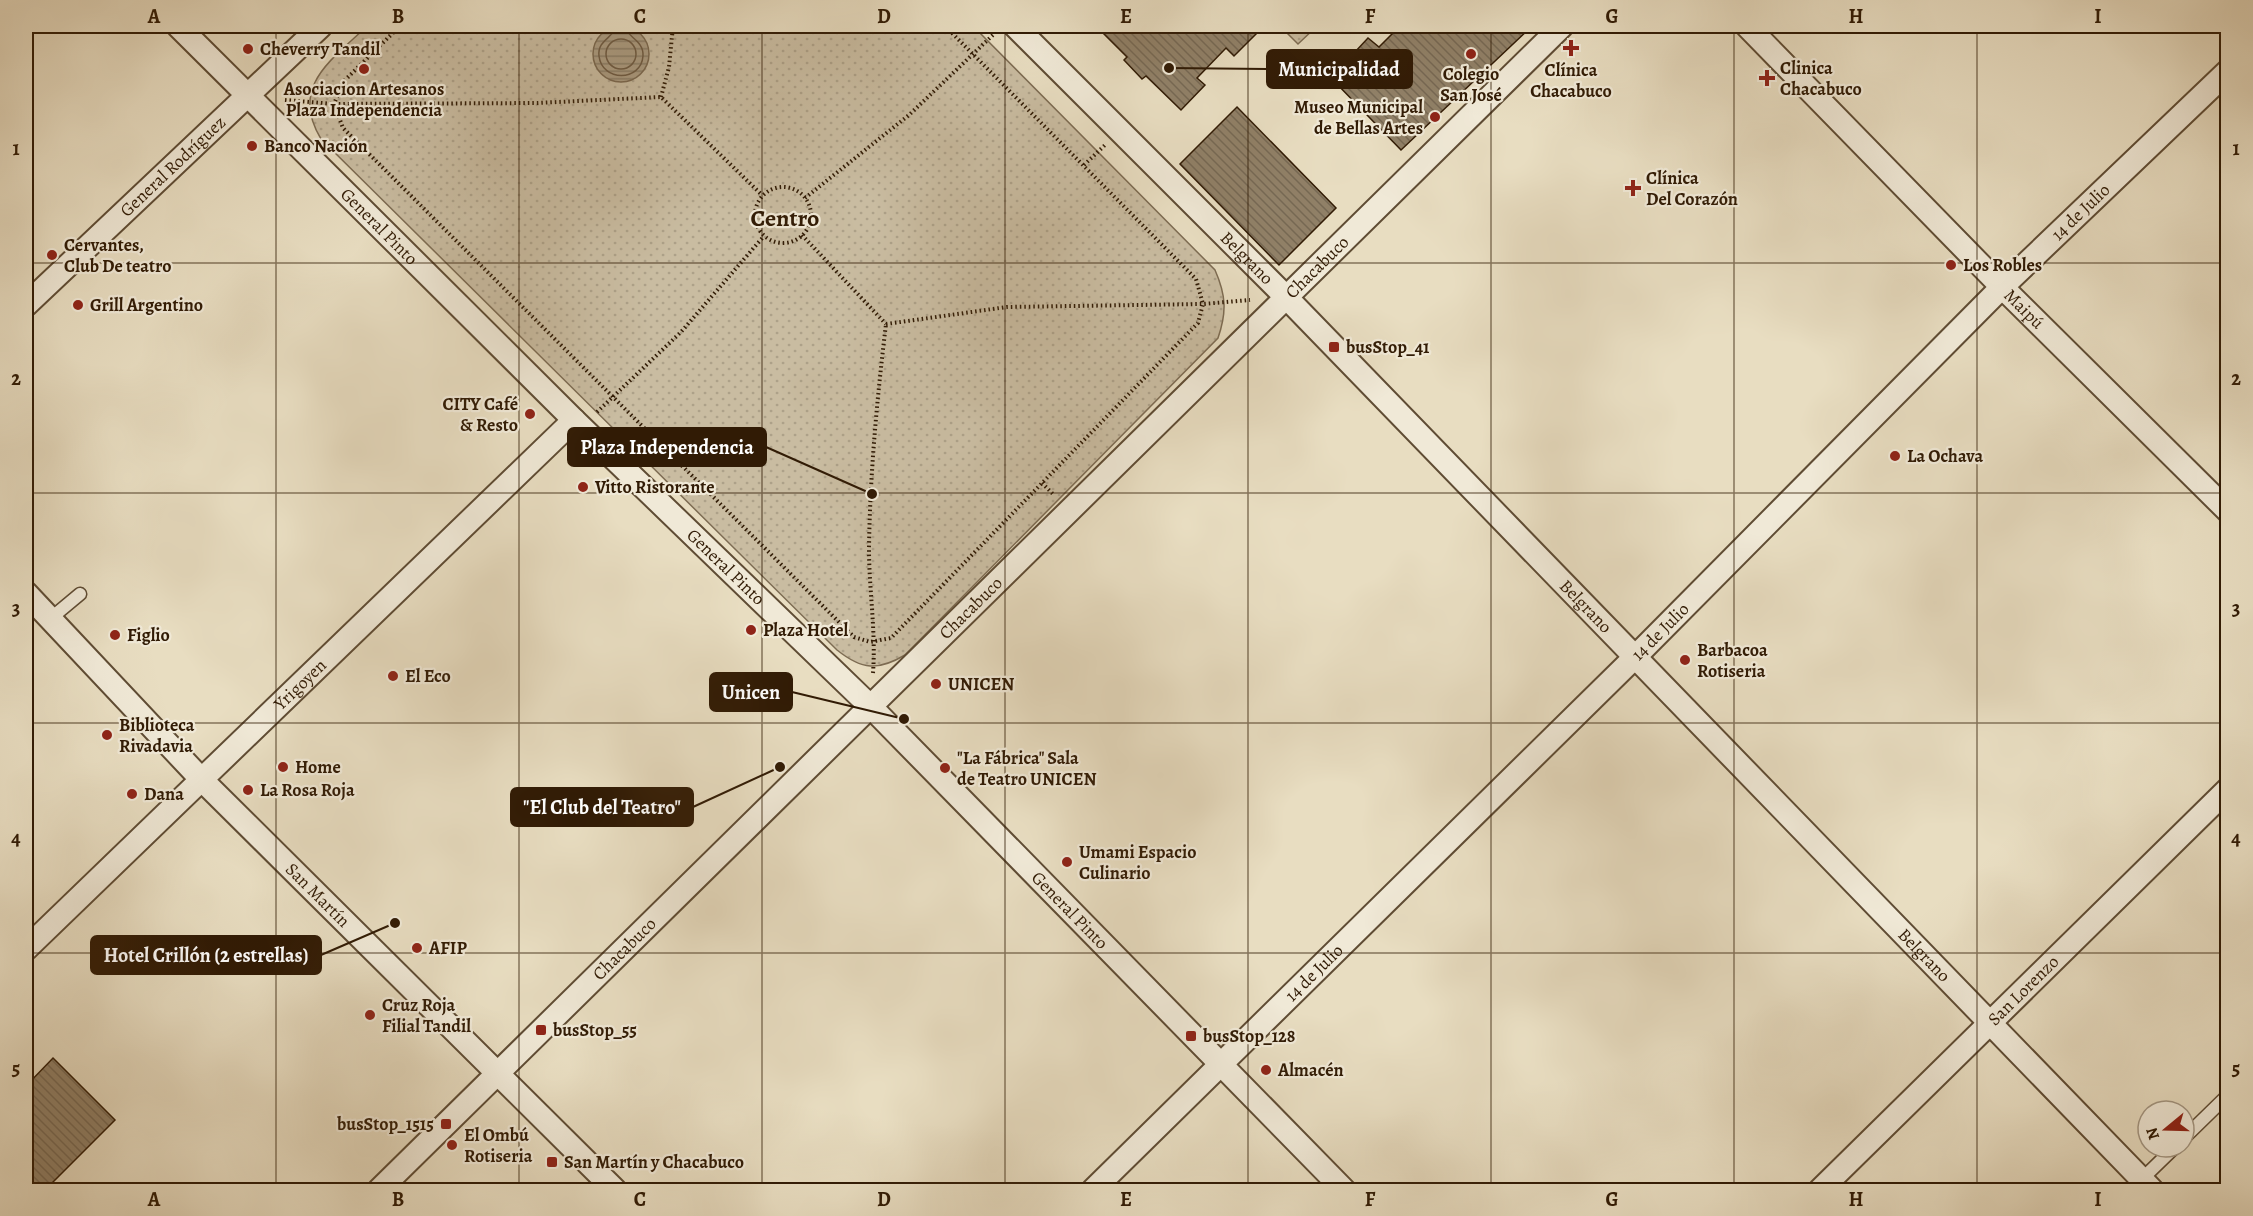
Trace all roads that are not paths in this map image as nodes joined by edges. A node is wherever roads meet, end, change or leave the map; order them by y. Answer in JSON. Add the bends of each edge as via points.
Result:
{"nodes":[{"id":1,"x":178,"y":26,"type":"edge"},
{"id":2,"x":321,"y":26,"type":"edge"},
{"id":3,"x":1015,"y":26,"type":"edge"},
{"id":4,"x":1562,"y":26,"type":"edge"},
{"id":5,"x":1747,"y":26,"type":"edge"},
{"id":6,"x":2228,"y":71,"type":"edge"},
{"id":7,"x":248,"y":97,"type":"junction"},
{"id":8,"x":2002,"y":287,"type":"junction"},
{"id":9,"x":1285,"y":296,"type":"junction"},
{"id":10,"x":26,"y":305,"type":"edge"},
{"id":11,"x":578,"y":424,"type":"junction"},
{"id":12,"x":2228,"y":511,"type":"edge"},
{"id":13,"x":80,"y":594,"type":"dead end"},
{"id":14,"x":34,"y":608,"type":"edge"},
{"id":15,"x":1635,"y":657,"type":"junction"},
{"id":16,"x":870,"y":706,"type":"junction"},
{"id":17,"x":201,"y":779,"type":"junction"},
{"id":18,"x":2228,"y":789,"type":"edge"},
{"id":19,"x":26,"y":949,"type":"edge"},
{"id":20,"x":1991,"y":1022,"type":"junction"},
{"id":21,"x":1220,"y":1066,"type":"junction"},
{"id":22,"x":497,"y":1072,"type":"junction"},
{"id":23,"x":2228,"y":1095,"type":"edge"},
{"id":24,"x":2196,"y":1126,"type":"edge"},
{"id":25,"x":2166,"y":1159,"type":"edge"},
{"id":26,"x":2147,"y":1185,"type":"edge"},
{"id":27,"x":380,"y":1191,"type":"edge"},
{"id":28,"x":615,"y":1191,"type":"edge"},
{"id":29,"x":1093,"y":1191,"type":"edge"},
{"id":30,"x":1344,"y":1191,"type":"edge"},
{"id":31,"x":1820,"y":1191,"type":"edge"}],
"edges":[{"from":1,"to":7,"type":"street","name":"General Pinto"},
{"from":2,"to":7,"type":"street","name":"General Rodríguez"},
{"from":3,"to":9,"type":"street","name":"Belgrano"},
{"from":4,"to":9,"type":"street","name":"Chacabuco"},
{"from":5,"to":8,"type":"street","name":"Maipú"},
{"from":6,"to":8,"type":"street","name":"14 de Julio"},
{"from":7,"to":10,"type":"street","name":"General Rodríguez"},
{"from":7,"to":11,"type":"street","name":"General Pinto"},
{"from":8,"to":12,"type":"street","name":"Maipú"},
{"from":8,"to":15,"type":"street","name":"14 de Julio"},
{"from":9,"to":15,"type":"street","name":"Belgrano"},
{"from":9,"to":16,"type":"street","name":"Chacabuco"},
{"from":11,"to":16,"type":"street","name":"General Pinto"},
{"from":11,"to":17,"type":"street","name":"Yrigoyen"},
{"from":13,"to":14,"type":"lane"},
{"from":14,"to":17,"type":"street","name":"San Martín"},
{"from":15,"to":20,"type":"street","name":"Belgrano"},
{"from":15,"to":21,"type":"street","name":"14 de Julio"},
{"from":16,"to":21,"type":"street","name":"General Pinto"},
{"from":16,"to":22,"type":"street","name":"Chacabuco"},
{"from":17,"to":19,"type":"street","name":"Yrigoyen"},
{"from":17,"to":22,"type":"street","name":"San Martín"},
{"from":18,"to":20,"type":"street","name":"San Lorenzo"},
{"from":20,"to":26,"type":"street","name":"Belgrano"},
{"from":20,"to":31,"type":"street","name":"San Lorenzo"},
{"from":21,"to":29,"type":"street","name":"14 de Julio"},
{"from":21,"to":30,"type":"street","name":"General Pinto"},
{"from":22,"to":27,"type":"street","name":"Chacabuco"},
{"from":22,"to":28,"type":"street","name":"San Martín"},
{"from":23,"to":24,"type":"lane"},
{"from":25,"to":26,"type":"lane"}]}
